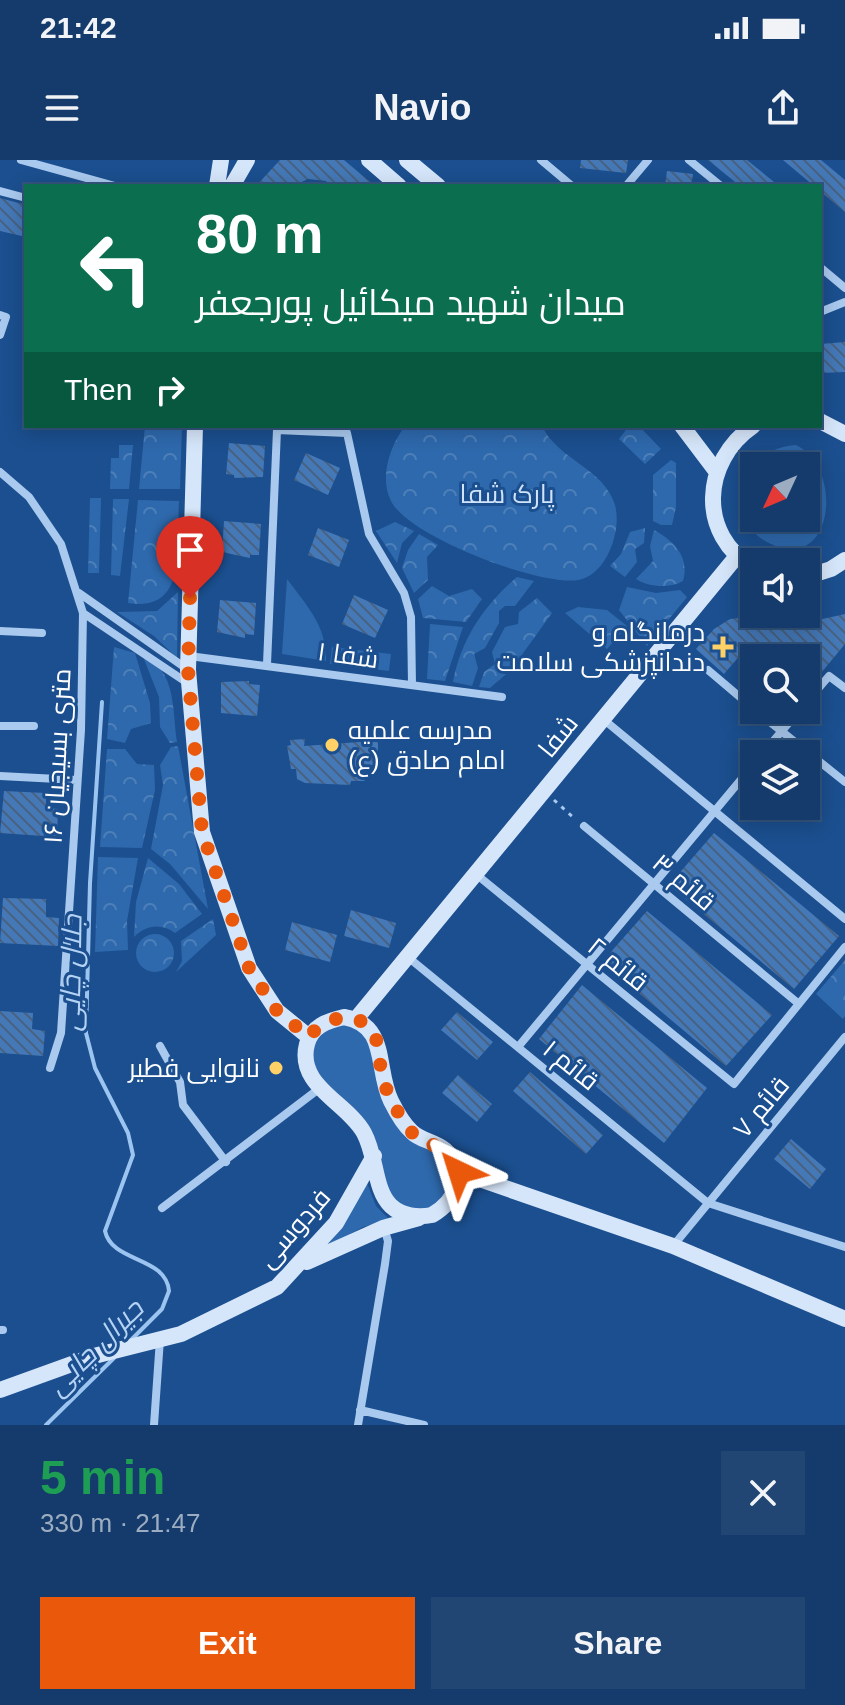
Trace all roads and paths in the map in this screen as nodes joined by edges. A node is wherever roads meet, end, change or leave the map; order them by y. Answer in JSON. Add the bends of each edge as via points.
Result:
{"nodes":[{"id":1,"x":21,"y":160,"type":"edge"},
{"id":2,"x":221,"y":160,"type":"edge"},
{"id":3,"x":247,"y":160,"type":"edge"},
{"id":4,"x":369,"y":160,"type":"edge"},
{"id":5,"x":407,"y":160,"type":"edge"},
{"id":6,"x":541,"y":160,"type":"edge"},
{"id":7,"x":648,"y":160,"type":"edge"},
{"id":8,"x":689,"y":160,"type":"edge"},
{"id":9,"x":108,"y":184,"type":"edge"},
{"id":10,"x":217,"y":184,"type":"edge"},
{"id":11,"x":233,"y":184,"type":"edge"},
{"id":12,"x":397,"y":184,"type":"edge"},
{"id":13,"x":436,"y":184,"type":"edge"},
{"id":14,"x":570,"y":184,"type":"edge"},
{"id":15,"x":628,"y":184,"type":"edge"},
{"id":16,"x":719,"y":184,"type":"edge"},
{"id":17,"x":0,"y":191,"type":"edge"},
{"id":18,"x":24,"y":197,"type":"edge"},
{"id":19,"x":822,"y":269,"type":"edge"},
{"id":20,"x":845,"y":288,"type":"edge"},
{"id":21,"x":845,"y":302,"type":"edge"},
{"id":22,"x":822,"y":311,"type":"edge"},
{"id":23,"x":0,"y":315,"type":"edge"},
{"id":24,"x":0,"y":335,"type":"edge"},
{"id":25,"x":822,"y":422,"type":"edge"},
{"id":26,"x":195,"y":428,"type":"edge"},
{"id":27,"x":684,"y":428,"type":"edge"},
{"id":28,"x":751,"y":428,"type":"edge"},
{"id":29,"x":845,"y":434,"type":"edge"},
{"id":30,"x":716,"y":471,"type":"junction"},
{"id":31,"x":0,"y":472,"type":"edge"},
{"id":32,"x":737,"y":556,"type":"junction"},
{"id":33,"x":740,"y":558,"type":"edge"},
{"id":34,"x":840,"y":568,"type":"edge"},
{"id":35,"x":820,"y":573,"type":"edge"},
{"id":36,"x":79,"y":593,"type":"junction"},
{"id":37,"x":83,"y":613,"type":"junction"},
{"id":38,"x":0,"y":631,"type":"edge"},
{"id":39,"x":42,"y":633,"type":"dead end"},
{"id":40,"x":267,"y":664,"type":"junction"},
{"id":41,"x":188,"y":670,"type":"junction"},
{"id":42,"x":708,"y":670,"type":"dead end"},
{"id":43,"x":412,"y":685,"type":"junction"},
{"id":44,"x":820,"y":687,"type":"edge"},
{"id":45,"x":845,"y":688,"type":"edge"},
{"id":46,"x":502,"y":697,"type":"dead end"},
{"id":47,"x":740,"y":697,"type":"edge"},
{"id":48,"x":603,"y":719,"type":"junction"},
{"id":49,"x":772,"y":724,"type":"edge"},
{"id":50,"x":788,"y":724,"type":"edge"},
{"id":51,"x":0,"y":726,"type":"edge"},
{"id":52,"x":34,"y":726,"type":"dead end"},
{"id":53,"x":781,"y":732,"type":"junction"},
{"id":54,"x":774,"y":740,"type":"edge"},
{"id":55,"x":0,"y":776,"type":"edge"},
{"id":56,"x":77,"y":780,"type":"junction"},
{"id":57,"x":740,"y":780,"type":"edge"},
{"id":58,"x":845,"y":782,"type":"edge"},
{"id":59,"x":544,"y":792,"type":"junction"},
{"id":60,"x":714,"y":811,"type":"junction"},
{"id":61,"x":584,"y":826,"type":"joint"},
{"id":62,"x":477,"y":875,"type":"junction"},
{"id":63,"x":653,"y":882,"type":"junction"},
{"id":64,"x":845,"y":919,"type":"edge"},
{"id":65,"x":845,"y":947,"type":"edge"},
{"id":66,"x":409,"y":958,"type":"junction"},
{"id":67,"x":586,"y":964,"type":"junction"},
{"id":68,"x":799,"y":1004,"type":"junction"},
{"id":69,"x":356,"y":1019,"type":"junction"},
{"id":70,"x":309,"y":1037,"type":"junction"},
{"id":71,"x":845,"y":1037,"type":"edge"},
{"id":72,"x":160,"y":1046,"type":"dead end"},
{"id":73,"x":518,"y":1047,"type":"junction"},
{"id":74,"x":50,"y":1068,"type":"dead end"},
{"id":75,"x":320,"y":1088,"type":"junction"},
{"id":76,"x":374,"y":1156,"type":"junction"},
{"id":77,"x":226,"y":1162,"type":"junction"},
{"id":78,"x":459,"y":1172,"type":"junction"},
{"id":79,"x":708,"y":1203,"type":"junction"},
{"id":80,"x":162,"y":1208,"type":"dead end"},
{"id":81,"x":421,"y":1218,"type":"junction"},
{"id":82,"x":383,"y":1228,"type":"junction"},
{"id":83,"x":673,"y":1246,"type":"junction"},
{"id":84,"x":845,"y":1247,"type":"edge"},
{"id":85,"x":302,"y":1264,"type":"junction"},
{"id":86,"x":845,"y":1319,"type":"edge"},
{"id":87,"x":160,"y":1339,"type":"junction"},
{"id":88,"x":0,"y":1390,"type":"edge"},
{"id":89,"x":360,"y":1410,"type":"junction"},
{"id":90,"x":154,"y":1425,"type":"edge"},
{"id":91,"x":358,"y":1425,"type":"edge"},
{"id":92,"x":424,"y":1425,"type":"edge"}],
"edges":[{"from":1,"to":9,"type":"street"},
{"from":2,"to":10,"type":"street"},
{"from":3,"to":11,"type":"street"},
{"from":4,"to":12,"type":"street"},
{"from":5,"to":13,"type":"street"},
{"from":6,"to":14,"type":"street"},
{"from":7,"to":15,"type":"street"},
{"from":8,"to":16,"type":"street"},
{"from":17,"to":18,"type":"street"},
{"from":19,"to":20,"type":"street"},
{"from":21,"to":22,"type":"street"},
{"from":23,"to":24,"type":"street","via":[[6,317]]},
{"from":25,"to":29,"type":"street"},
{"from":26,"to":41,"type":"street"},
{"from":27,"to":30,"type":"street"},
{"from":28,"to":30,"type":"street","via":[[732,444]]},
{"from":30,"to":32,"type":"street","via":[[714,517]]},
{"from":31,"to":36,"type":"street","name":"۱۶ متری بسیجیان","via":[[47,521]]},
{"from":32,"to":33,"type":"street"},
{"from":32,"to":48,"type":"street","name":"شفا"},
{"from":34,"to":35,"type":"street"},
{"from":36,"to":37,"type":"street","name":"۱۶ متری بسیجیان"},
{"from":36,"to":41,"type":"street"},
{"from":37,"to":41,"type":"street"},
{"from":37,"to":56,"type":"street","name":"۱۶ متری بسیجیان"},
{"from":38,"to":39,"type":"street"},
{"from":40,"to":41,"type":"street","name":"شفا ۱"},
{"from":40,"to":43,"type":"street","name":"شفا ۱"},
{"from":40,"to":43,"type":"street","via":[[277,430],[347,433],[369,534],[404,593],[411,617]]},
{"from":41,"to":70,"type":"street","via":[[202,832],[249,968],[277,1011]]},
{"from":42,"to":47,"type":"street"},
{"from":43,"to":46,"type":"street","name":"شفا ۱"},
{"from":44,"to":45,"type":"street","via":[[829,676]]},
{"from":48,"to":59,"type":"street","name":"شفا"},
{"from":48,"to":60,"type":"street"},
{"from":49,"to":53,"type":"street"},
{"from":50,"to":53,"type":"street"},
{"from":51,"to":52,"type":"street"},
{"from":53,"to":54,"type":"street"},
{"from":53,"to":58,"type":"street"},
{"from":55,"to":56,"type":"street"},
{"from":56,"to":74,"type":"street","name":"۱۶ متری بسیجیان","via":[[61,1033]]},
{"from":57,"to":60,"type":"street"},
{"from":59,"to":61,"type":"path"},
{"from":59,"to":62,"type":"street","name":"شفا"},
{"from":60,"to":63,"type":"street"},
{"from":60,"to":64,"type":"street"},
{"from":61,"to":63,"type":"street","name":"قائم ۳"},
{"from":62,"to":66,"type":"street","name":"شفا"},
{"from":62,"to":67,"type":"street","name":"قائم ۲"},
{"from":63,"to":67,"type":"street"},
{"from":63,"to":68,"type":"street","name":"قائم ۳"},
{"from":65,"to":68,"type":"street"},
{"from":66,"to":69,"type":"street","name":"شفا"},
{"from":66,"to":73,"type":"street","name":"قائم ۱"},
{"from":67,"to":68,"type":"street","name":"قائم ۲","via":[[734,1084]]},
{"from":67,"to":73,"type":"street"},
{"from":69,"to":70,"type":"street","via":[[332,1019]]},
{"from":69,"to":78,"type":"street","via":[[374,1034],[382,1056],[382,1079],[411,1131],[443,1148]]},
{"from":70,"to":75,"type":"street","via":[[305,1062]]},
{"from":71,"to":79,"type":"street","name":"قائم ۷"},
{"from":72,"to":77,"type":"street","via":[[180,1082],[183,1105]]},
{"from":73,"to":79,"type":"street","name":"قائم ۱"},
{"from":75,"to":76,"type":"street","via":[[362,1130]]},
{"from":75,"to":77,"type":"street"},
{"from":76,"to":81,"type":"street","via":[[382,1196],[399,1212]]},
{"from":76,"to":85,"type":"street","name":"فردوسی","via":[[336,1223]]},
{"from":77,"to":80,"type":"street"},
{"from":78,"to":81,"type":"street","via":[[458,1187],[447,1205]]},
{"from":78,"to":83,"type":"street"},
{"from":79,"to":83,"type":"street","name":"قائم ۷"},
{"from":79,"to":84,"type":"street"},
{"from":81,"to":82,"type":"street"},
{"from":82,"to":85,"type":"street"},
{"from":82,"to":89,"type":"street","via":[[388,1241]]},
{"from":83,"to":86,"type":"street"},
{"from":85,"to":87,"type":"street","name":"فردوسی","via":[[257,1299]]},
{"from":87,"to":88,"type":"street","name":"فردوسی"},
{"from":87,"to":90,"type":"street"},
{"from":89,"to":91,"type":"street"},
{"from":89,"to":92,"type":"street"}]}
